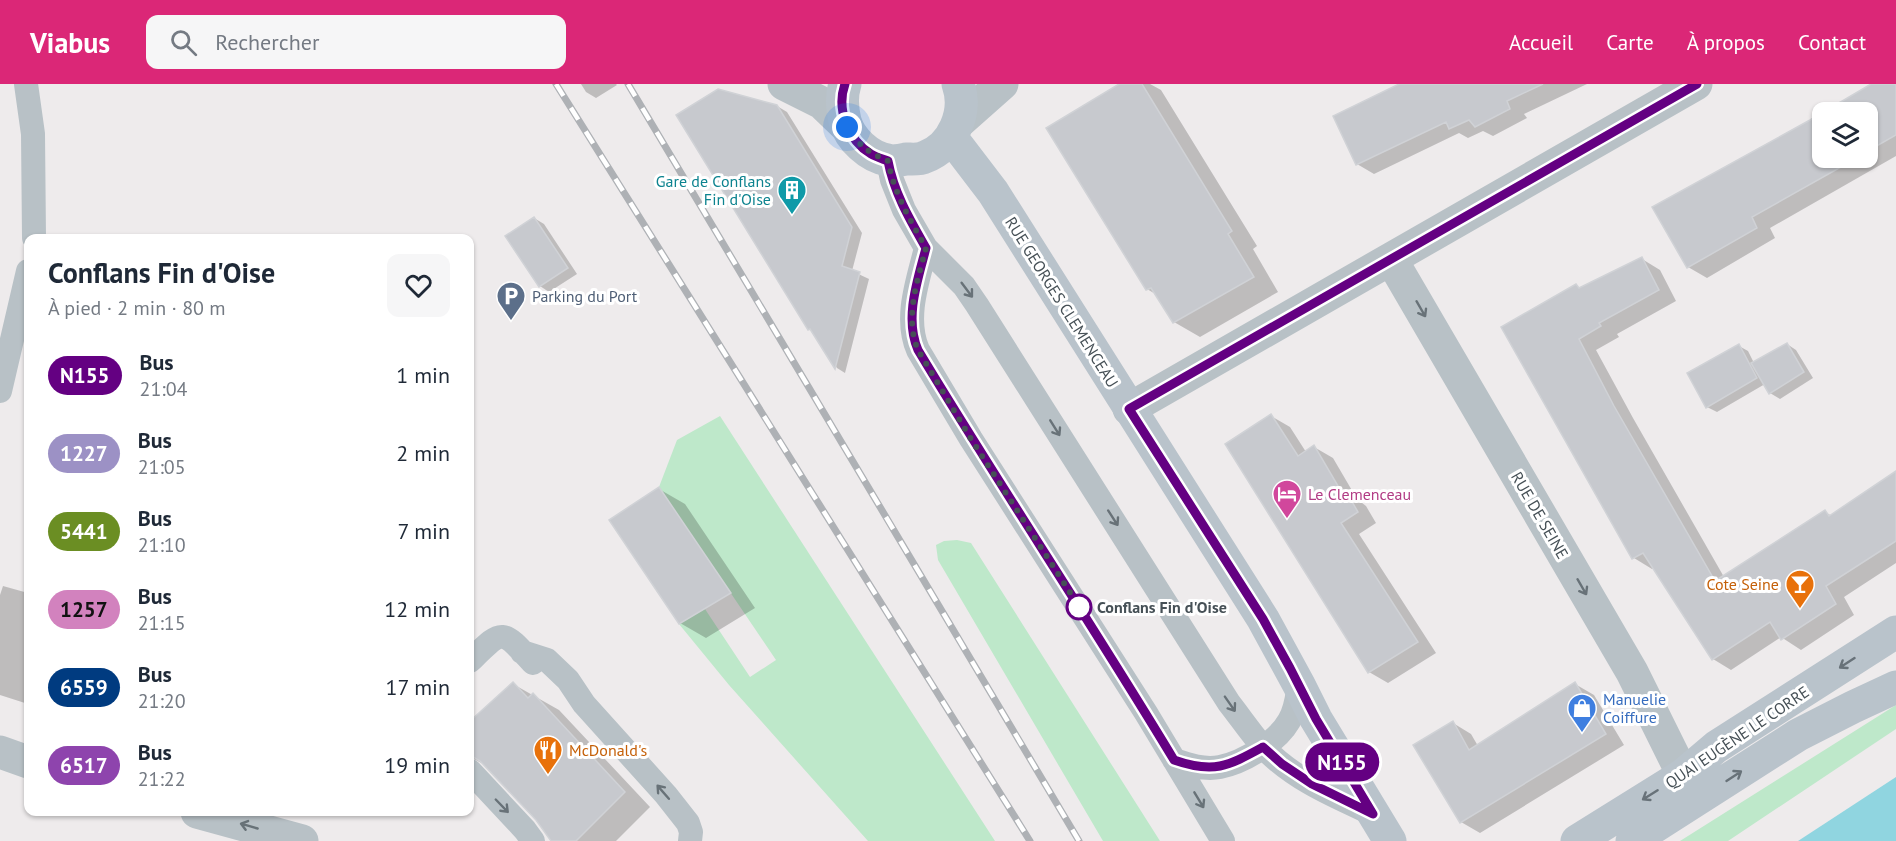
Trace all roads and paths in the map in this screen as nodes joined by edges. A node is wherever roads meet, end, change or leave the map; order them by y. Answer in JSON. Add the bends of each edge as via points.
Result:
{"nodes":[{"id":1,"x":26,"y":84,"type":"edge"},
{"id":2,"x":784,"y":84,"type":"edge"},
{"id":3,"x":845,"y":84,"type":"edge"},
{"id":4,"x":958,"y":84,"type":"edge"},
{"id":5,"x":1002,"y":84,"type":"edge"},
{"id":6,"x":1696,"y":84,"type":"edge"},
{"id":7,"x":847,"y":127,"type":"junction"},
{"id":8,"x":954,"y":130,"type":"junction"},
{"id":9,"x":888,"y":161,"type":"junction"},
{"id":10,"x":34,"y":234,"type":"edge"},
{"id":11,"x":926,"y":248,"type":"junction"},
{"id":12,"x":1391,"y":259,"type":"junction"},
{"id":13,"x":24,"y":288,"type":"edge"},
{"id":14,"x":0,"y":391,"type":"edge"},
{"id":15,"x":1129,"y":409,"type":"junction"},
{"id":16,"x":1896,"y":632,"type":"edge"},
{"id":17,"x":474,"y":657,"type":"edge"},
{"id":18,"x":1299,"y":685,"type":"junction"},
{"id":19,"x":1896,"y":687,"type":"edge"},
{"id":20,"x":1263,"y":747,"type":"junction"},
{"id":21,"x":0,"y":752,"type":"edge"},
{"id":22,"x":1174,"y":760,"type":"junction"},
{"id":23,"x":24,"y":761,"type":"edge"},
{"id":24,"x":474,"y":775,"type":"edge"},
{"id":25,"x":1683,"y":775,"type":"junction"},
{"id":26,"x":1373,"y":814,"type":"junction"},
{"id":27,"x":211,"y":816,"type":"edge"},
{"id":28,"x":302,"y":841,"type":"edge"},
{"id":29,"x":533,"y":841,"type":"edge"},
{"id":30,"x":690,"y":841,"type":"edge"},
{"id":31,"x":1223,"y":841,"type":"edge"},
{"id":32,"x":1390,"y":841,"type":"edge"},
{"id":33,"x":1577,"y":841,"type":"edge"},
{"id":34,"x":1632,"y":841,"type":"edge"}],
"edges":[{"from":1,"to":10,"type":"lane","via":[[33,134]]},
{"from":2,"to":7,"type":"street","via":[[822,103]]},
{"from":3,"to":7,"type":"street","via":[[842,109]]},
{"from":4,"to":8,"type":"street","via":[[961,108]]},
{"from":5,"to":8,"type":"street"},
{"from":6,"to":12,"type":"street"},
{"from":7,"to":9,"type":"street","via":[[871,154]]},
{"from":8,"to":9,"type":"street","via":[[939,150],[923,158]]},
{"from":8,"to":15,"type":"street","name":"RUE GEORGES CLEMENCEAU"},
{"from":9,"to":11,"type":"lane","via":[[904,210]]},
{"from":11,"to":20,"type":"lane","one_way":true,"via":[[977,305],[1229,703]]},
{"from":11,"to":22,"type":"lane","via":[[914,296],[914,342]]},
{"from":12,"to":15,"type":"street"},
{"from":12,"to":25,"type":"street","name":"RUE DE SEINE","one_way":true,"via":[[1632,672]]},
{"from":13,"to":14,"type":"lane"},
{"from":15,"to":18,"type":"street","name":"RUE GEORGES CLEMENCEAU","via":[[1263,619]]},
{"from":16,"to":25,"type":"street","name":"QUAI EUGÈNE LE CORRE","one_way":true,"via":[[1716,747]]},
{"from":30,"to":17,"type":"lane","one_way":true,"via":[[688,823],[666,795],[547,660],[522,652],[503,636]]},
{"from":18,"to":20,"type":"lane","via":[[1289,721]]},
{"from":18,"to":26,"type":"street","name":"RUE GEORGES CLEMENCEAU"},
{"from":34,"to":19,"type":"street","name":"QUAI EUGÈNE LE CORRE","one_way":true,"via":[[1798,735]]},
{"from":20,"to":22,"type":"lane","via":[[1219,767],[1192,766]]},
{"from":20,"to":26,"type":"lane","via":[[1312,784]]},
{"from":21,"to":23,"type":"street"},
{"from":22,"to":31,"type":"lane","one_way":true},
{"from":24,"to":29,"type":"lane","one_way":true},
{"from":25,"to":33,"type":"street","name":"QUAI EUGÈNE LE CORRE","one_way":true},
{"from":26,"to":32,"type":"street","name":"RUE GEORGES CLEMENCEAU"},
{"from":28,"to":27,"type":"street","one_way":true}]}
